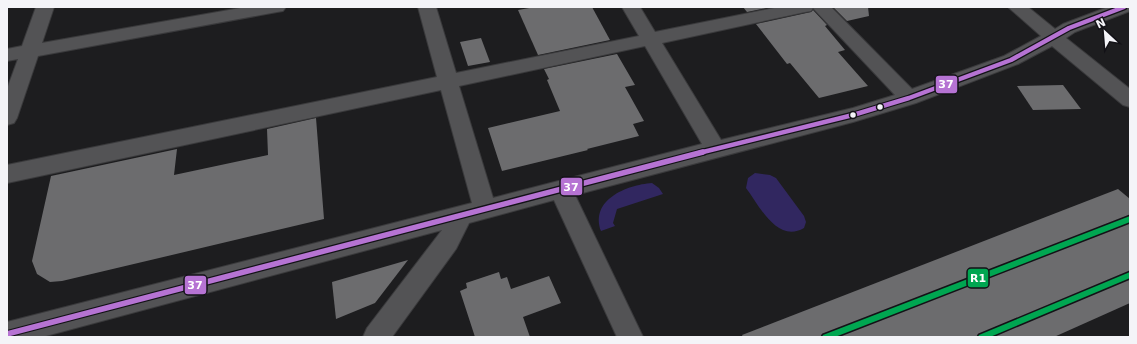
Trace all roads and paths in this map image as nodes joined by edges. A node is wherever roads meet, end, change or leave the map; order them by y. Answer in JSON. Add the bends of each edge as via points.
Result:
{"nodes":[{"id":1,"x":45,"y":7,"type":"edge"},
{"id":2,"x":277,"y":7,"type":"edge"},
{"id":3,"x":427,"y":7,"type":"edge"},
{"id":4,"x":631,"y":7,"type":"edge"},
{"id":5,"x":805,"y":7,"type":"edge"},
{"id":6,"x":820,"y":7,"type":"edge"},
{"id":7,"x":1017,"y":7,"type":"edge"},
{"id":8,"x":1124,"y":7,"type":"edge"},
{"id":9,"x":237,"y":11,"type":"edge"},
{"id":10,"x":1054,"y":37,"type":"junction"},
{"id":11,"x":650,"y":40,"type":"junction"},
{"id":12,"x":30,"y":51,"type":"junction"},
{"id":13,"x":7,"y":55,"type":"edge"},
{"id":14,"x":448,"y":82,"type":"junction"},
{"id":15,"x":909,"y":98,"type":"junction"},
{"id":16,"x":1130,"y":100,"type":"edge"},
{"id":17,"x":7,"y":118,"type":"edge"},
{"id":18,"x":716,"y":149,"type":"junction"},
{"id":19,"x":7,"y":174,"type":"edge"},
{"id":20,"x":561,"y":190,"type":"junction"},
{"id":21,"x":485,"y":209,"type":"junction"},
{"id":22,"x":461,"y":216,"type":"junction"},
{"id":23,"x":7,"y":334,"type":"edge"},
{"id":24,"x":376,"y":337,"type":"edge"},
{"id":25,"x":630,"y":337,"type":"edge"}],
"edges":[{"from":1,"to":12,"type":"street"},
{"from":2,"to":9,"type":"street"},
{"from":3,"to":14,"type":"street"},
{"from":4,"to":11,"type":"street"},
{"from":5,"to":11,"type":"street"},
{"from":6,"to":15,"type":"street"},
{"from":7,"to":10,"type":"street"},
{"from":8,"to":10,"type":"street","via":[[1069,28]]},
{"from":9,"to":12,"type":"street"},
{"from":10,"to":15,"type":"street","via":[[1011,60]]},
{"from":10,"to":16,"type":"street"},
{"from":11,"to":14,"type":"street"},
{"from":11,"to":18,"type":"street"},
{"from":12,"to":13,"type":"street"},
{"from":12,"to":17,"type":"street"},
{"from":14,"to":19,"type":"street"},
{"from":14,"to":21,"type":"street"},
{"from":15,"to":18,"type":"street"},
{"from":18,"to":20,"type":"street"},
{"from":20,"to":21,"type":"street"},
{"from":20,"to":25,"type":"street"},
{"from":21,"to":22,"type":"street"},
{"from":22,"to":23,"type":"street"},
{"from":22,"to":24,"type":"street","via":[[448,242]]}]}
